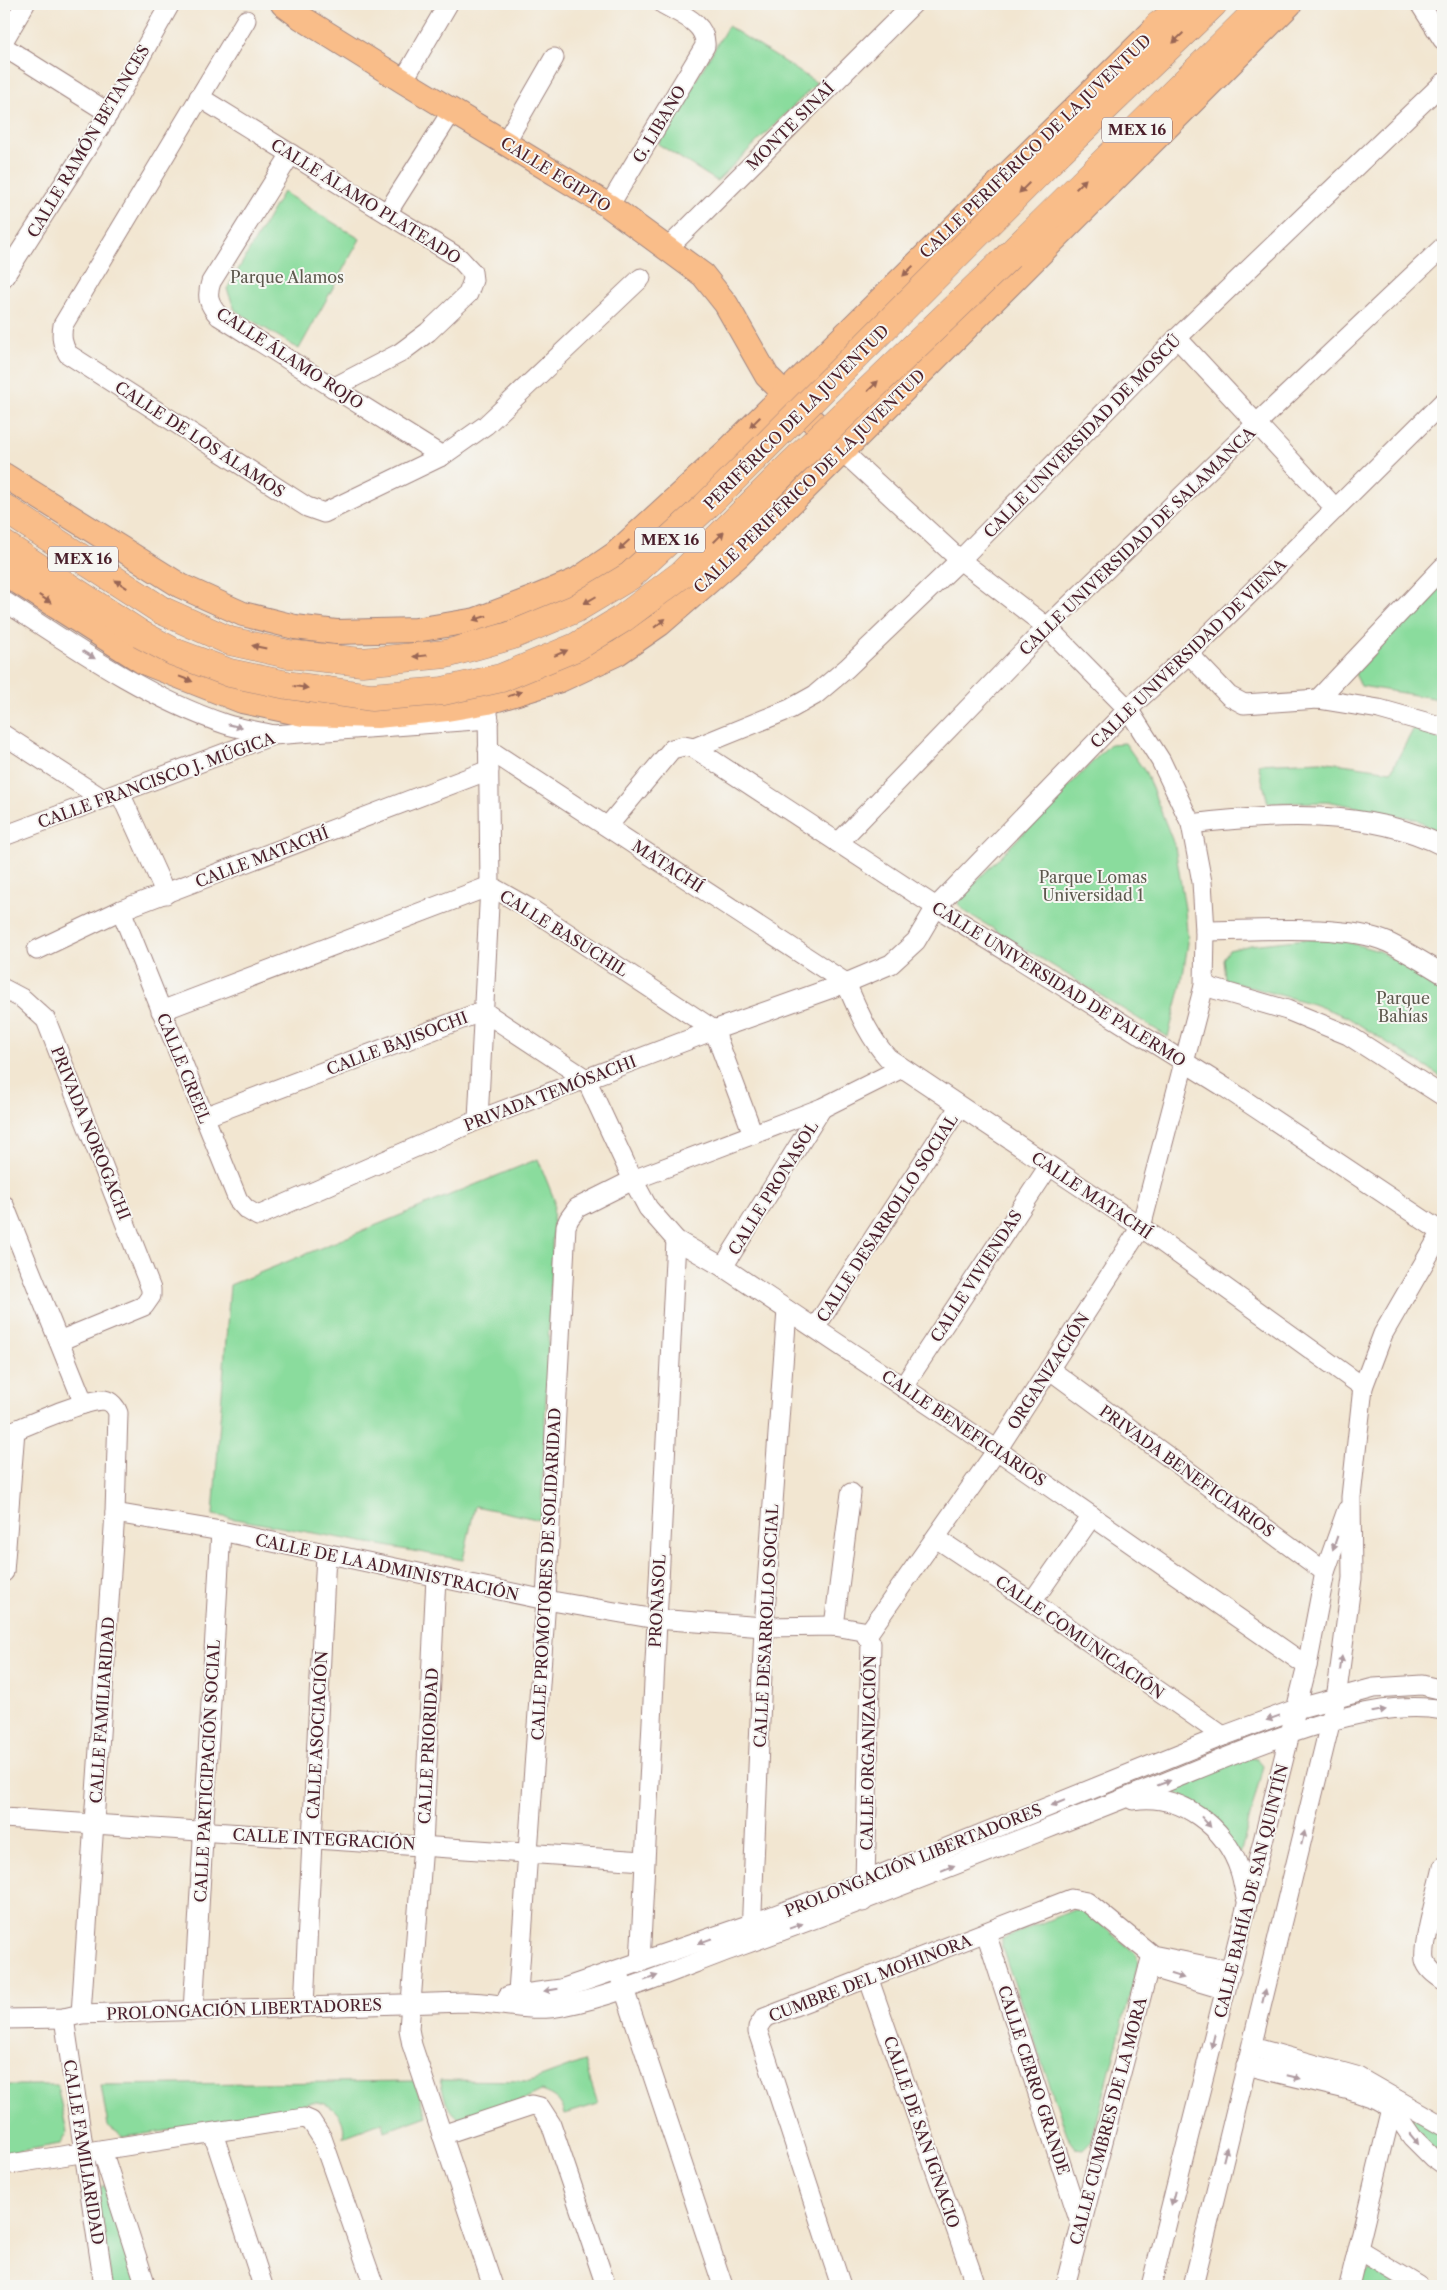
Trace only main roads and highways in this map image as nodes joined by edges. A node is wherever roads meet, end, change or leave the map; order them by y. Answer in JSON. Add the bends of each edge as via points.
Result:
{"nodes":[{"id":1,"x":283,"y":4,"type":"edge"},
{"id":2,"x":1180,"y":4,"type":"edge"},
{"id":3,"x":1189,"y":4,"type":"edge"},
{"id":4,"x":1213,"y":4,"type":"edge"},
{"id":5,"x":1290,"y":4,"type":"edge"},
{"id":6,"x":306,"y":11,"type":"edge"},
{"id":7,"x":1255,"y":13,"type":"edge"},
{"id":8,"x":1158,"y":26,"type":"junction"},
{"id":9,"x":1196,"y":98,"type":"junction"},
{"id":10,"x":823,"y":354,"type":"junction"},
{"id":11,"x":784,"y":393,"type":"junction"},
{"id":12,"x":878,"y":413,"type":"junction"},
{"id":13,"x":727,"y":451,"type":"junction"},
{"id":14,"x":842,"y":451,"type":"junction"},
{"id":15,"x":4,"y":475,"type":"edge"},
{"id":16,"x":4,"y":508,"type":"edge"},
{"id":17,"x":781,"y":511,"type":"junction"},
{"id":18,"x":4,"y":546,"type":"edge"},
{"id":19,"x":4,"y":573,"type":"edge"}],
"edges":[{"from":1,"to":6,"type":"main road","name":"CALLE EGIPTO"},
{"from":2,"to":8,"type":"main road","name":"CALLE PERIFÉRICO DE LA JUVENTUD"},
{"from":3,"to":8,"type":"highway"},
{"from":4,"to":16,"type":"highway","name":"PERIFÉRICO DE LA JUVENTUD","number":"MEX 16","one_way":true,"bridge":true,"via":[[706,506],[630,576],[575,608],[510,636],[446,654],[362,662],[288,654],[230,641],[162,610]]},
{"from":5,"to":9,"type":"main road","name":"CALLE PERIFÉRICO DE LA JUVENTUD"},
{"from":6,"to":11,"type":"main road","name":"CALLE EGIPTO","via":[[403,81],[609,206],[703,275],[726,304],[767,376]]},
{"from":7,"to":9,"type":"highway"},
{"from":18,"to":7,"type":"highway","name":"PERIFÉRICO DE LA JUVENTUD","number":"MEX 16","one_way":true,"bridge":true,"via":[[140,634],[174,652],[230,673],[287,685],[371,697],[443,691],[501,678],[576,647],[622,619],[682,574]]},
{"from":8,"to":10,"type":"main road","name":"CALLE PERIFÉRICO DE LA JUVENTUD","one_way":true},
{"from":9,"to":12,"type":"main road","name":"CALLE PERIFÉRICO DE LA JUVENTUD"},
{"from":10,"to":11,"type":"main road","name":"CALLE PERIFÉRICO DE LA JUVENTUD"},
{"from":10,"to":12,"type":"main road","via":[[823,366],[835,387],[857,408]]},
{"from":11,"to":13,"type":"main road","name":"CALLE PERIFÉRICO DE LA JUVENTUD","one_way":true},
{"from":11,"to":14,"type":"main road","name":"CALLE EGIPTO"},
{"from":12,"to":14,"type":"main road","name":"CALLE PERIFÉRICO DE LA JUVENTUD"},
{"from":13,"to":15,"type":"main road","name":"CALLE PERIFÉRICO DE LA JUVENTUD","one_way":true,"via":[[615,554],[577,580],[476,620],[416,630],[336,632],[296,627],[243,614],[181,586]]},
{"from":13,"to":17,"type":"main road","via":[[758,469],[772,489]]},
{"from":14,"to":17,"type":"main road","name":"CALLE PERIFÉRICO DE LA JUVENTUD"},
{"from":19,"to":17,"type":"main road","name":"CALLE PERIFÉRICO DE LA JUVENTUD","one_way":true,"via":[[142,662],[242,701],[303,714],[377,716],[488,711],[618,653],[660,624],[737,557]]}]}
